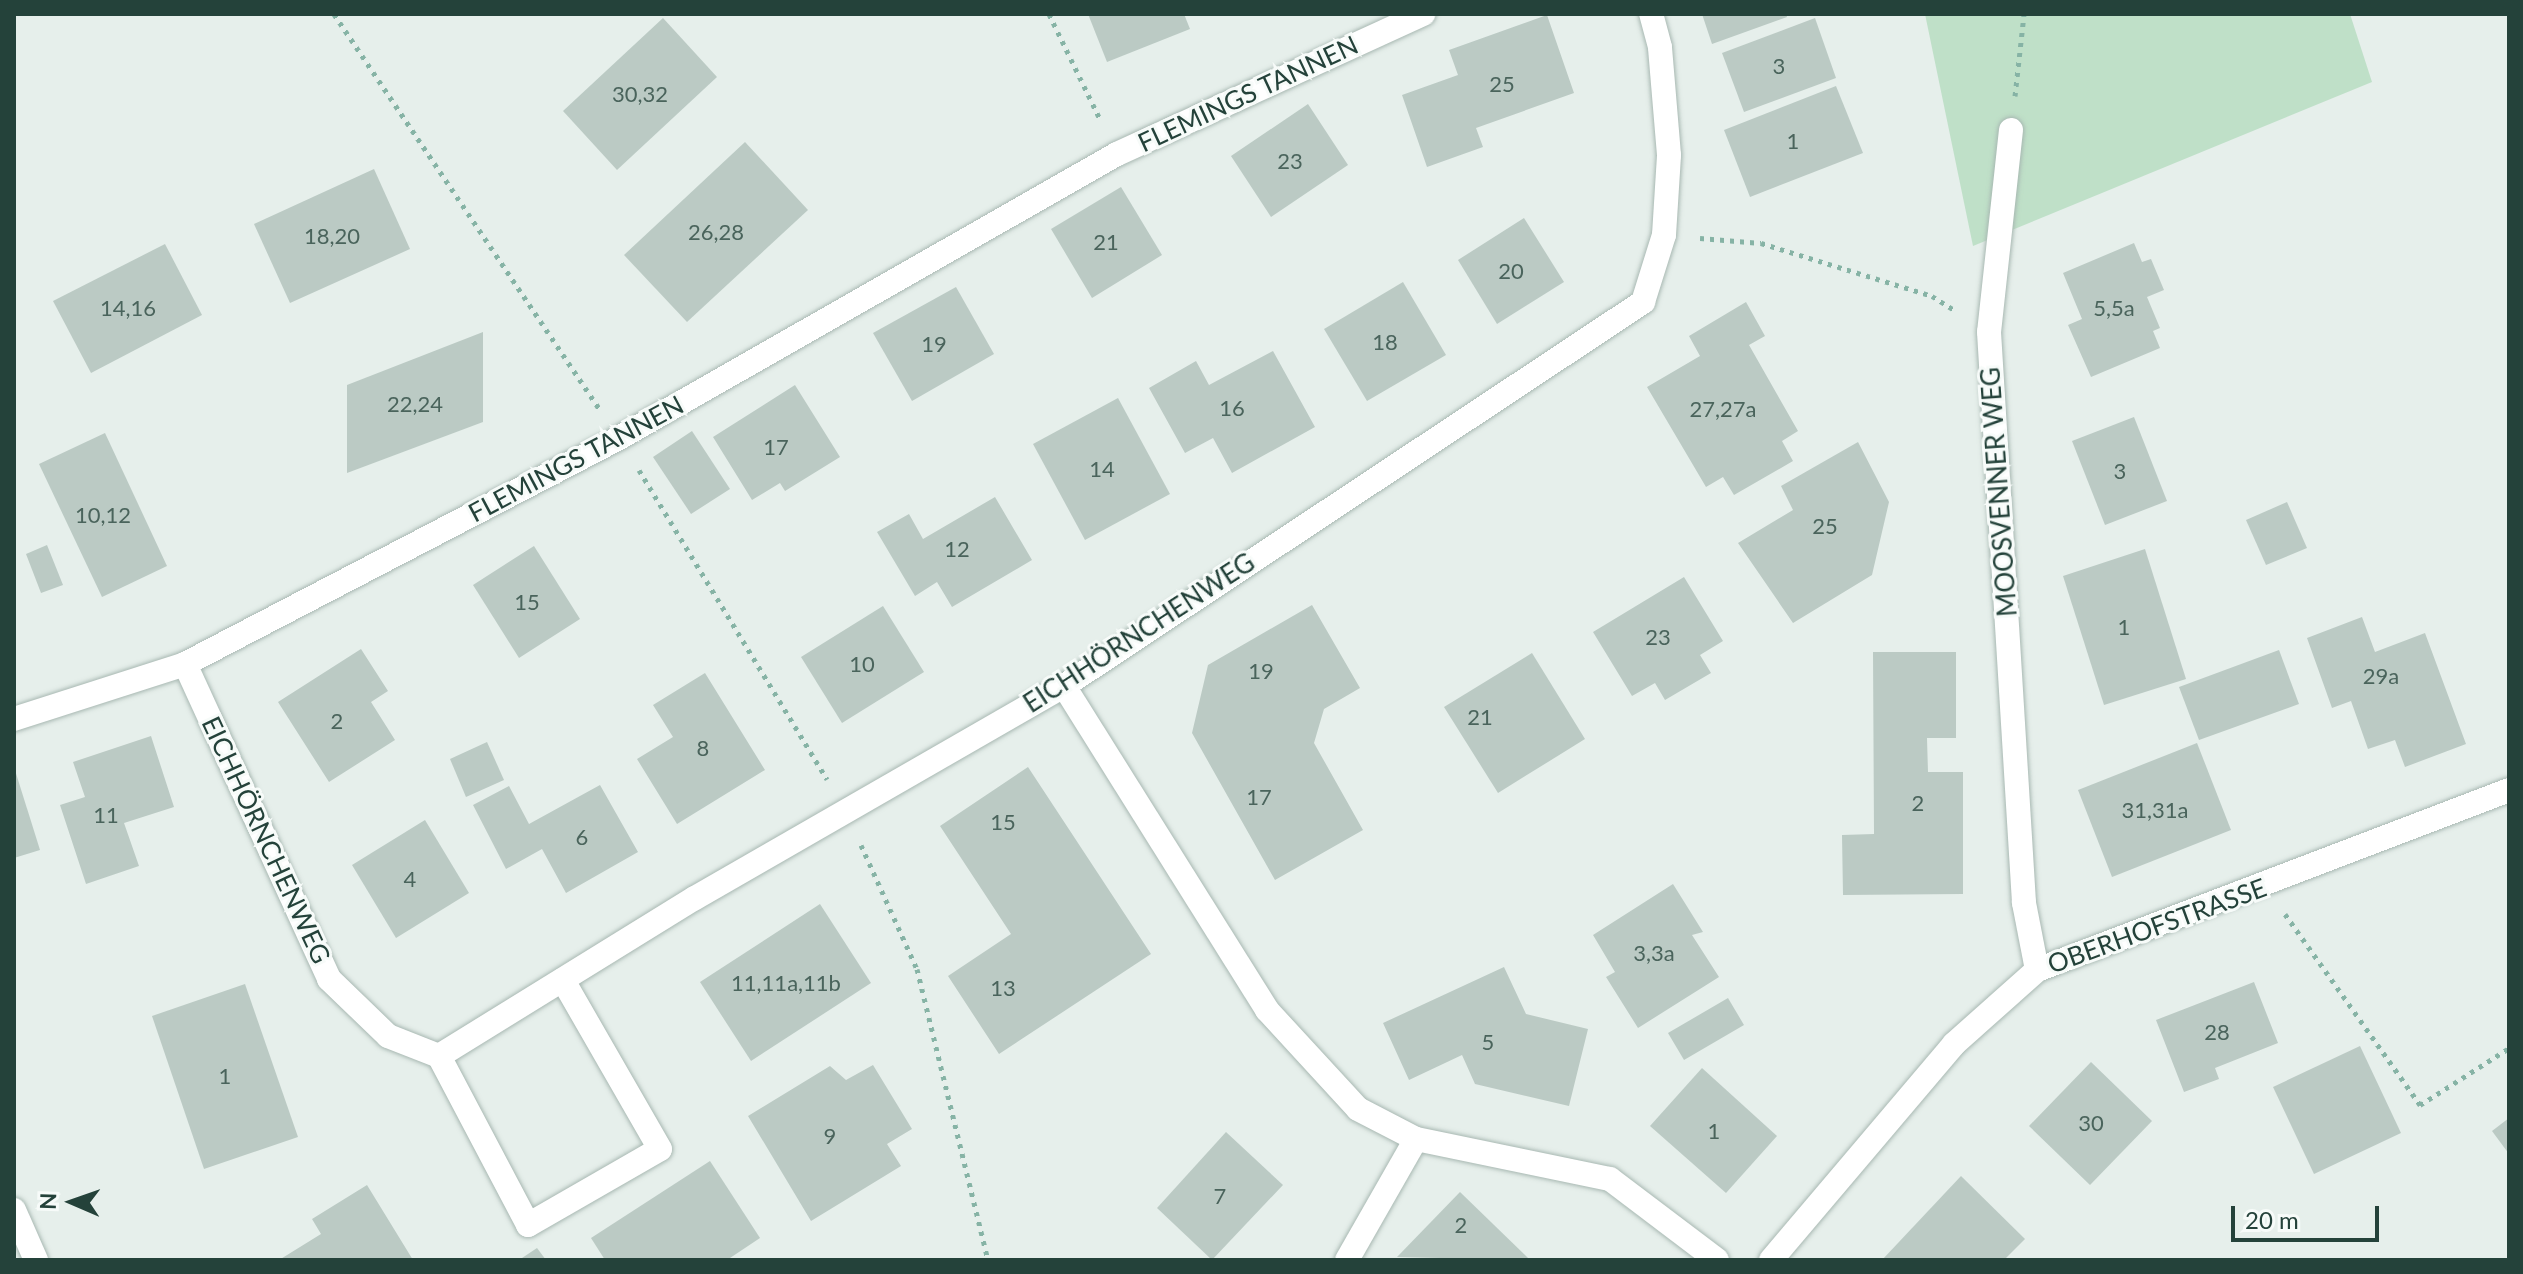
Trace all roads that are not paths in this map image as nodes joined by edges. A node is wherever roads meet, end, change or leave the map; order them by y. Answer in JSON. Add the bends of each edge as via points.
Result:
{"nodes":[{"id":1,"x":1423,"y":14,"type":"edge"},
{"id":2,"x":1651,"y":14,"type":"edge"},
{"id":3,"x":2011,"y":130,"type":"road end"},
{"id":4,"x":185,"y":664,"type":"junction"},
{"id":5,"x":1064,"y":686,"type":"junction"},
{"id":6,"x":14,"y":719,"type":"edge"},
{"id":7,"x":2509,"y":790,"type":"edge"},
{"id":8,"x":2037,"y":970,"type":"junction"},
{"id":9,"x":563,"y":980,"type":"junction"},
{"id":10,"x":439,"y":1056,"type":"junction"},
{"id":11,"x":1416,"y":1139,"type":"junction"},
{"id":12,"x":14,"y":1210,"type":"edge"},
{"id":13,"x":36,"y":1260,"type":"edge"},
{"id":14,"x":1347,"y":1260,"type":"edge"},
{"id":15,"x":1717,"y":1260,"type":"edge"},
{"id":16,"x":1771,"y":1260,"type":"edge"}],
"edges":[{"from":1,"to":4,"type":"street","name":"FLEMINGS TANNEN","via":[[1117,154],[619,438]]},
{"from":2,"to":5,"type":"street","name":"EICHHÖRNCHENWEG","via":[[1660,47],[1669,155],[1664,235],[1643,302]]},
{"from":3,"to":8,"type":"street","name":"MOOSVENNER WEG","via":[[1989,332],[2024,903]]},
{"from":4,"to":6,"type":"street","name":"FLEMINGS TANNEN"},
{"from":4,"to":10,"type":"street","name":"EICHHÖRNCHENWEG","via":[[329,979],[388,1036]]},
{"from":5,"to":9,"type":"street","name":"EICHHÖRNCHENWEG"},
{"from":5,"to":11,"type":"street","via":[[1267,1010],[1358,1109]]},
{"from":7,"to":8,"type":"street","name":"OBERHOFSTRASSE"},
{"from":8,"to":16,"type":"street","name":"OBERHOFSTRASSE","via":[[1954,1044]]},
{"from":9,"to":10,"type":"street","name":"EICHHÖRNCHENWEG"},
{"from":9,"to":10,"type":"street","via":[[660,1149],[528,1225]]},
{"from":11,"to":14,"type":"street"},
{"from":11,"to":15,"type":"street","via":[[1610,1179]]},
{"from":12,"to":13,"type":"street"}]}
